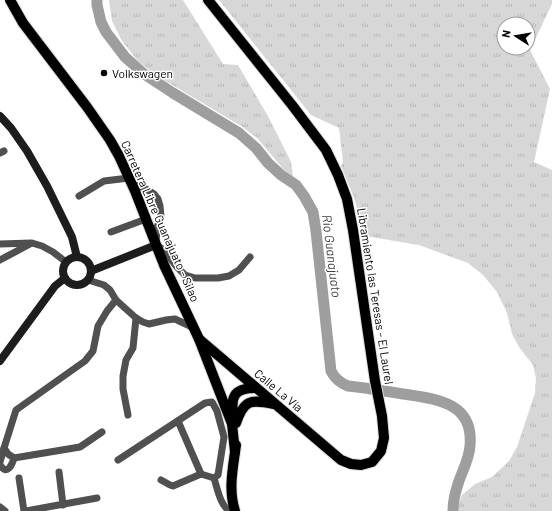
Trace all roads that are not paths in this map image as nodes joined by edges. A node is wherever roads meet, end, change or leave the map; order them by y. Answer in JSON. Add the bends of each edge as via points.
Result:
{"nodes":[{"id":1,"x":10,"y":0,"type":"edge"},
{"id":2,"x":208,"y":0,"type":"edge"},
{"id":3,"x":0,"y":116,"type":"edge"},
{"id":4,"x":130,"y":181,"type":"junction"},
{"id":5,"x":79,"y":196,"type":"dead end"},
{"id":6,"x":146,"y":219,"type":"junction"},
{"id":7,"x":111,"y":232,"type":"dead end"},
{"id":8,"x":32,"y":243,"type":"junction"},
{"id":9,"x":0,"y":244,"type":"edge"},
{"id":10,"x":11,"y":244,"type":"junction"},
{"id":11,"x":156,"y":245,"type":"junction"},
{"id":12,"x":0,"y":250,"type":"edge"},
{"id":13,"x":76,"y":257,"type":"junction"},
{"id":14,"x":250,"y":257,"type":"dead end"},
{"id":15,"x":0,"y":260,"type":"edge"},
{"id":16,"x":66,"y":262,"type":"junction"},
{"id":17,"x":91,"y":271,"type":"junction"},
{"id":18,"x":64,"y":278,"type":"junction"},
{"id":19,"x":88,"y":280,"type":"junction"},
{"id":20,"x":116,"y":300,"type":"junction"},
{"id":21,"x":136,"y":318,"type":"junction"},
{"id":22,"x":194,"y":328,"type":"junction"},
{"id":23,"x":199,"y":339,"type":"junction"},
{"id":24,"x":0,"y":361,"type":"edge"},
{"id":25,"x":255,"y":388,"type":"junction"},
{"id":26,"x":275,"y":405,"type":"junction"},
{"id":27,"x":128,"y":415,"type":"dead end"},
{"id":28,"x":178,"y":421,"type":"junction"},
{"id":29,"x":236,"y":423,"type":"junction"},
{"id":30,"x":102,"y":432,"type":"dead end"},
{"id":31,"x":4,"y":448,"type":"junction"},
{"id":32,"x":235,"y":452,"type":"junction"},
{"id":33,"x":14,"y":458,"type":"junction"},
{"id":34,"x":118,"y":460,"type":"dead end"},
{"id":35,"x":342,"y":460,"type":"joint"},
{"id":36,"x":0,"y":463,"type":"edge"},
{"id":37,"x":60,"y":472,"type":"dead end"},
{"id":38,"x":201,"y":474,"type":"junction"},
{"id":39,"x":19,"y":478,"type":"dead end"},
{"id":40,"x":214,"y":478,"type":"junction"},
{"id":41,"x":161,"y":480,"type":"dead end"},
{"id":42,"x":97,"y":498,"type":"dead end"},
{"id":43,"x":63,"y":504,"type":"junction"},
{"id":44,"x":0,"y":507,"type":"edge"},
{"id":45,"x":5,"y":511,"type":"edge"},
{"id":46,"x":25,"y":511,"type":"edge"},
{"id":47,"x":230,"y":511,"type":"edge"},
{"id":48,"x":235,"y":511,"type":"edge"}],
"edges":[{"from":1,"to":4,"type":"main road","name":"Carretera Libre Guanajuato - Silao","via":[[23,23],[110,140]]},
{"from":2,"to":35,"type":"main road","name":"Libramiento las Teresas - El Laurel","via":[[326,150],[347,199],[384,438],[381,451],[372,462],[361,465]]},
{"from":3,"to":13,"type":"street","via":[[27,151],[47,186],[72,237]]},
{"from":4,"to":5,"type":"street","via":[[104,181]]},
{"from":4,"to":6,"type":"main road","name":"Carretera Libre Guanajuato - Silao"},
{"from":4,"to":11,"type":"street","via":[[154,194],[158,200],[161,217]]},
{"from":6,"to":7,"type":"street"},
{"from":6,"to":11,"type":"main road","name":"Carretera Libre Guanajuato - Silao"},
{"from":8,"to":10,"type":"street"},
{"from":8,"to":15,"type":"street"},
{"from":8,"to":16,"type":"street","via":[[53,252]]},
{"from":9,"to":10,"type":"street"},
{"from":10,"to":12,"type":"street"},
{"from":11,"to":14,"type":"street","via":[[164,250],[185,275],[195,278],[229,276],[239,270]]},
{"from":11,"to":17,"type":"street"},
{"from":11,"to":22,"type":"main road","name":"Carretera Libre Guanajuato - Silao"},
{"from":13,"to":16,"type":"street"},
{"from":13,"to":17,"type":"street","via":[[86,261]]},
{"from":16,"to":18,"type":"street"},
{"from":17,"to":19,"type":"street"},
{"from":18,"to":19,"type":"street","via":[[75,285]]},
{"from":18,"to":24,"type":"street","via":[[55,286]]},
{"from":19,"to":20,"type":"street","via":[[104,285]]},
{"from":20,"to":21,"type":"street"},
{"from":20,"to":31,"type":"street","via":[[98,326],[93,351],[85,361],[16,410]]},
{"from":21,"to":22,"type":"street","via":[[149,324],[176,319]]},
{"from":21,"to":27,"type":"street","via":[[133,348],[126,360],[123,376]]},
{"from":22,"to":23,"type":"main road","name":"Carretera Libre Guanajuato - Silao"},
{"from":23,"to":25,"type":"main road","name":"Calle La Vía"},
{"from":23,"to":32,"type":"main road","name":"Carretera Libre Guanajuato - Silao","via":[[232,424]]},
{"from":25,"to":26,"type":"main road","name":"Calle La Vía"},
{"from":25,"to":29,"type":"main road","via":[[244,388],[236,395],[232,405]]},
{"from":26,"to":29,"type":"main road","via":[[257,401],[248,404],[240,411]]},
{"from":26,"to":35,"type":"main road","name":"Calle La Vía"},
{"from":28,"to":34,"type":"street"},
{"from":28,"to":38,"type":"street"},
{"from":28,"to":40,"type":"street","via":[[205,403],[212,402],[224,437],[218,475]]},
{"from":29,"to":32,"type":"main road"},
{"from":30,"to":33,"type":"street","via":[[80,447]]},
{"from":31,"to":33,"type":"street"},
{"from":31,"to":36,"type":"street"},
{"from":32,"to":48,"type":"main road","via":[[231,487]]},
{"from":33,"to":36,"type":"street","via":[[9,469],[1,467]]},
{"from":37,"to":43,"type":"street"},
{"from":38,"to":40,"type":"street"},
{"from":38,"to":41,"type":"street","via":[[173,486]]},
{"from":39,"to":46,"type":"street"},
{"from":40,"to":47,"type":"street","via":[[220,497],[226,509]]},
{"from":42,"to":43,"type":"street"},
{"from":43,"to":46,"type":"street"},
{"from":44,"to":45,"type":"street"}]}
